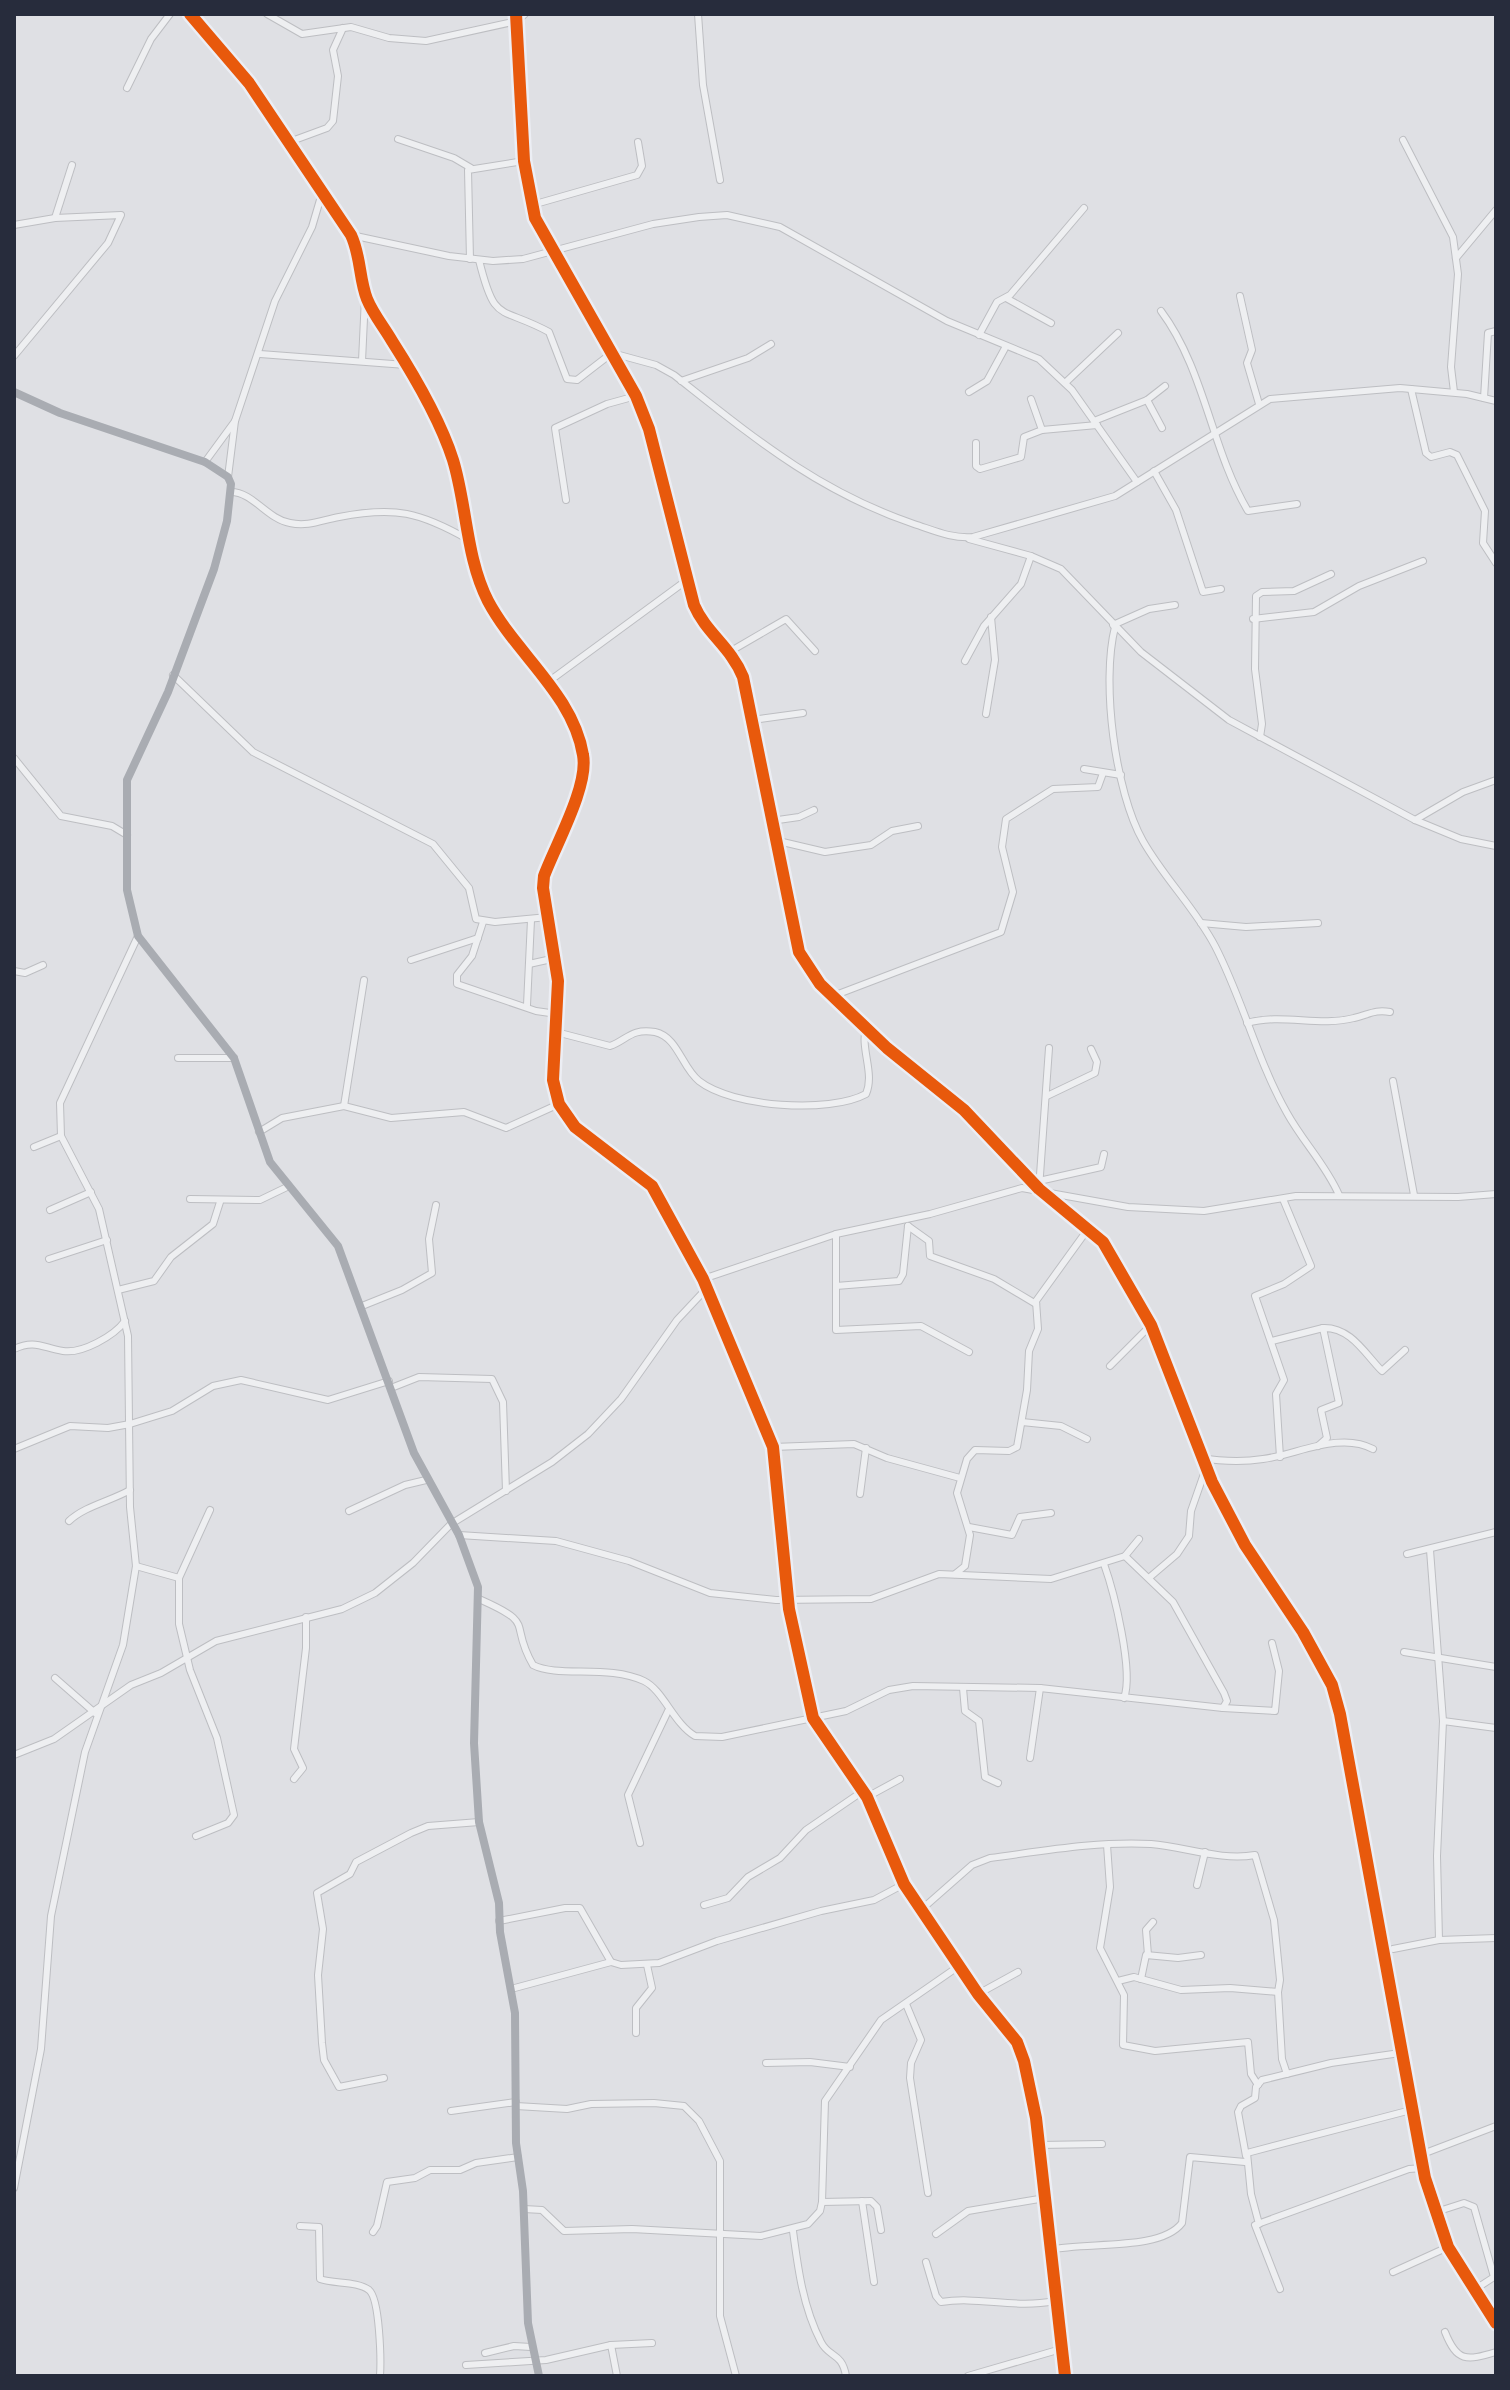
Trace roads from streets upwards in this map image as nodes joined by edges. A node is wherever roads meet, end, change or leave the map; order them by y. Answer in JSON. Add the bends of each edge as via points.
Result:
{"nodes":[{"id":1,"x":170,"y":14,"type":"edge"},
{"id":2,"x":190,"y":14,"type":"edge"},
{"id":3,"x":267,"y":14,"type":"edge"},
{"id":4,"x":525,"y":14,"type":"edge"},
{"id":5,"x":698,"y":14,"type":"edge"},
{"id":6,"x":516,"y":17,"type":"edge"},
{"id":7,"x":343,"y":28,"type":"junction"},
{"id":8,"x":127,"y":88,"type":"dead end"},
{"id":9,"x":398,"y":139,"type":"dead end"},
{"id":10,"x":1403,"y":140,"type":"dead end"},
{"id":11,"x":289,"y":142,"type":"junction"},
{"id":12,"x":638,"y":142,"type":"dead end"},
{"id":13,"x":524,"y":161,"type":"junction"},
{"id":14,"x":72,"y":165,"type":"dead end"},
{"id":15,"x":471,"y":168,"type":"junction"},
{"id":16,"x":720,"y":180,"type":"dead end"},
{"id":17,"x":322,"y":193,"type":"junction"},
{"id":18,"x":532,"y":205,"type":"junction"},
{"id":19,"x":1084,"y":208,"type":"dead end"},
{"id":20,"x":1496,"y":210,"type":"edge"},
{"id":21,"x":55,"y":218,"type":"junction"},
{"id":22,"x":14,"y":225,"type":"edge"},
{"id":23,"x":351,"y":235,"type":"junction"},
{"id":24,"x":552,"y":251,"type":"junction"},
{"id":25,"x":1456,"y":258,"type":"junction"},
{"id":26,"x":470,"y":259,"type":"junction"},
{"id":27,"x":479,"y":260,"type":"junction"},
{"id":28,"x":365,"y":294,"type":"junction"},
{"id":29,"x":1240,"y":296,"type":"dead end"},
{"id":30,"x":1006,"y":298,"type":"junction"},
{"id":31,"x":1161,"y":311,"type":"dead end"},
{"id":32,"x":1051,"y":323,"type":"dead end"},
{"id":33,"x":1496,"y":331,"type":"edge"},
{"id":34,"x":1118,"y":333,"type":"dead end"},
{"id":35,"x":979,"y":335,"type":"junction"},
{"id":36,"x":771,"y":344,"type":"dead end"},
{"id":37,"x":1005,"y":348,"type":"junction"},
{"id":38,"x":612,"y":353,"type":"junction"},
{"id":39,"x":260,"y":354,"type":"junction"},
{"id":40,"x":14,"y":356,"type":"edge"},
{"id":41,"x":362,"y":361,"type":"junction"},
{"id":42,"x":406,"y":365,"type":"junction"},
{"id":43,"x":681,"y":381,"type":"junction"},
{"id":44,"x":1065,"y":383,"type":"junction"},
{"id":45,"x":1165,"y":386,"type":"dead end"},
{"id":46,"x":1411,"y":389,"type":"junction"},
{"id":47,"x":14,"y":392,"type":"edge"},
{"id":48,"x":969,"y":392,"type":"dead end"},
{"id":49,"x":1454,"y":392,"type":"junction"},
{"id":50,"x":636,"y":396,"type":"junction"},
{"id":51,"x":1484,"y":398,"type":"junction"},
{"id":52,"x":1031,"y":399,"type":"dead end"},
{"id":53,"x":1147,"y":400,"type":"junction"},
{"id":54,"x":1496,"y":401,"type":"edge"},
{"id":55,"x":1259,"y":404,"type":"junction"},
{"id":56,"x":235,"y":421,"type":"junction"},
{"id":57,"x":1096,"y":423,"type":"junction"},
{"id":58,"x":1162,"y":428,"type":"dead end"},
{"id":59,"x":1042,"y":430,"type":"junction"},
{"id":60,"x":1214,"y":436,"type":"junction"},
{"id":61,"x":976,"y":443,"type":"dead end"},
{"id":62,"x":205,"y":462,"type":"junction"},
{"id":63,"x":1154,"y":471,"type":"junction"},
{"id":64,"x":228,"y":477,"type":"junction"},
{"id":65,"x":1137,"y":482,"type":"junction"},
{"id":66,"x":231,"y":492,"type":"junction"},
{"id":67,"x":566,"y":500,"type":"dead end"},
{"id":68,"x":1297,"y":504,"type":"dead end"},
{"id":69,"x":964,"y":538,"type":"junction"},
{"id":70,"x":469,"y":540,"type":"junction"},
{"id":71,"x":1031,"y":556,"type":"junction"},
{"id":72,"x":1423,"y":561,"type":"dead end"},
{"id":73,"x":1496,"y":563,"type":"edge"},
{"id":74,"x":1331,"y":574,"type":"dead end"},
{"id":75,"x":687,"y":580,"type":"junction"},
{"id":76,"x":1221,"y":589,"type":"dead end"},
{"id":77,"x":1175,"y":605,"type":"dead end"},
{"id":78,"x":991,"y":617,"type":"junction"},
{"id":79,"x":1253,"y":619,"type":"junction"},
{"id":80,"x":1114,"y":626,"type":"junction"},
{"id":81,"x":731,"y":651,"type":"junction"},
{"id":82,"x":815,"y":651,"type":"dead end"},
{"id":83,"x":965,"y":661,"type":"dead end"},
{"id":84,"x":173,"y":675,"type":"junction"},
{"id":85,"x":548,"y":682,"type":"junction"},
{"id":86,"x":803,"y":713,"type":"dead end"},
{"id":87,"x":986,"y":714,"type":"dead end"},
{"id":88,"x":752,"y":720,"type":"junction"},
{"id":89,"x":1260,"y":737,"type":"junction"},
{"id":90,"x":14,"y":758,"type":"edge"},
{"id":91,"x":1084,"y":769,"type":"dead end"},
{"id":92,"x":1103,"y":773,"type":"junction"},
{"id":93,"x":1121,"y":775,"type":"junction"},
{"id":94,"x":1496,"y":780,"type":"edge"},
{"id":95,"x":814,"y":810,"type":"dead end"},
{"id":96,"x":1415,"y":820,"type":"junction"},
{"id":97,"x":771,"y":821,"type":"junction"},
{"id":98,"x":918,"y":826,"type":"dead end"},
{"id":99,"x":128,"y":836,"type":"junction"},
{"id":100,"x":774,"y":840,"type":"junction"},
{"id":101,"x":1496,"y":846,"type":"edge"},
{"id":102,"x":548,"y":917,"type":"junction"},
{"id":103,"x":531,"y":920,"type":"junction"},
{"id":104,"x":483,"y":922,"type":"junction"},
{"id":105,"x":1201,"y":923,"type":"junction"},
{"id":106,"x":1318,"y":923,"type":"dead end"},
{"id":107,"x":138,"y":936,"type":"junction"},
{"id":108,"x":478,"y":938,"type":"junction"},
{"id":109,"x":556,"y":958,"type":"junction"},
{"id":110,"x":411,"y":960,"type":"dead end"},
{"id":111,"x":529,"y":964,"type":"junction"},
{"id":112,"x":43,"y":965,"type":"dead end"},
{"id":113,"x":14,"y":971,"type":"edge"},
{"id":114,"x":364,"y":980,"type":"dead end"},
{"id":115,"x":833,"y":996,"type":"junction"},
{"id":116,"x":527,"y":1005,"type":"junction"},
{"id":117,"x":1390,"y":1012,"type":"dead end"},
{"id":118,"x":557,"y":1014,"type":"junction"},
{"id":119,"x":1247,"y":1023,"type":"junction"},
{"id":120,"x":866,"y":1027,"type":"junction"},
{"id":121,"x":556,"y":1032,"type":"junction"},
{"id":122,"x":1049,"y":1048,"type":"dead end"},
{"id":123,"x":1091,"y":1049,"type":"dead end"},
{"id":124,"x":178,"y":1058,"type":"dead end"},
{"id":125,"x":234,"y":1058,"type":"junction"},
{"id":126,"x":1393,"y":1081,"type":"dead end"},
{"id":127,"x":1047,"y":1096,"type":"junction"},
{"id":128,"x":559,"y":1104,"type":"junction"},
{"id":129,"x":344,"y":1106,"type":"junction"},
{"id":130,"x":259,"y":1132,"type":"junction"},
{"id":131,"x":61,"y":1136,"type":"junction"},
{"id":132,"x":34,"y":1147,"type":"dead end"},
{"id":133,"x":1104,"y":1154,"type":"dead end"},
{"id":134,"x":1039,"y":1185,"type":"junction"},
{"id":135,"x":287,"y":1187,"type":"junction"},
{"id":136,"x":91,"y":1192,"type":"junction"},
{"id":137,"x":1496,"y":1194,"type":"edge"},
{"id":138,"x":1339,"y":1195,"type":"junction"},
{"id":139,"x":1414,"y":1195,"type":"junction"},
{"id":140,"x":190,"y":1199,"type":"dead end"},
{"id":141,"x":1283,"y":1199,"type":"junction"},
{"id":142,"x":1496,"y":1201,"type":"edge"},
{"id":143,"x":220,"y":1202,"type":"junction"},
{"id":144,"x":436,"y":1205,"type":"dead end"},
{"id":145,"x":50,"y":1210,"type":"dead end"},
{"id":146,"x":908,"y":1222,"type":"junction"},
{"id":147,"x":1088,"y":1229,"type":"junction"},
{"id":148,"x":836,"y":1234,"type":"junction"},
{"id":149,"x":107,"y":1240,"type":"junction"},
{"id":150,"x":49,"y":1259,"type":"dead end"},
{"id":151,"x":703,"y":1279,"type":"junction"},
{"id":152,"x":836,"y":1286,"type":"junction"},
{"id":153,"x":707,"y":1288,"type":"junction"},
{"id":154,"x":118,"y":1290,"type":"junction"},
{"id":155,"x":1036,"y":1304,"type":"junction"},
{"id":156,"x":362,"y":1306,"type":"junction"},
{"id":157,"x":125,"y":1321,"type":"junction"},
{"id":158,"x":1151,"y":1325,"type":"junction"},
{"id":159,"x":1323,"y":1328,"type":"junction"},
{"id":160,"x":1272,"y":1341,"type":"junction"},
{"id":161,"x":14,"y":1349,"type":"edge"},
{"id":162,"x":1405,"y":1350,"type":"dead end"},
{"id":163,"x":969,"y":1352,"type":"dead end"},
{"id":164,"x":1110,"y":1366,"type":"dead end"},
{"id":165,"x":390,"y":1385,"type":"junction"},
{"id":166,"x":1022,"y":1422,"type":"junction"},
{"id":167,"x":130,"y":1424,"type":"junction"},
{"id":168,"x":1087,"y":1439,"type":"dead end"},
{"id":169,"x":1318,"y":1446,"type":"junction"},
{"id":170,"x":773,"y":1447,"type":"junction"},
{"id":171,"x":866,"y":1448,"type":"junction"},
{"id":172,"x":14,"y":1449,"type":"edge"},
{"id":173,"x":1373,"y":1449,"type":"dead end"},
{"id":174,"x":1280,"y":1457,"type":"junction"},
{"id":175,"x":1200,"y":1458,"type":"junction"},
{"id":176,"x":1206,"y":1468,"type":"junction"},
{"id":177,"x":960,"y":1478,"type":"junction"},
{"id":178,"x":426,"y":1480,"type":"junction"},
{"id":179,"x":130,"y":1490,"type":"junction"},
{"id":180,"x":506,"y":1491,"type":"junction"},
{"id":181,"x":860,"y":1494,"type":"dead end"},
{"id":182,"x":210,"y":1510,"type":"dead end"},
{"id":183,"x":349,"y":1511,"type":"dead end"},
{"id":184,"x":1051,"y":1513,"type":"dead end"},
{"id":185,"x":69,"y":1521,"type":"dead end"},
{"id":186,"x":451,"y":1524,"type":"junction"},
{"id":187,"x":969,"y":1527,"type":"junction"},
{"id":188,"x":1496,"y":1532,"type":"edge"},
{"id":189,"x":459,"y":1535,"type":"junction"},
{"id":190,"x":1139,"y":1539,"type":"dead end"},
{"id":191,"x":1430,"y":1550,"type":"junction"},
{"id":192,"x":1407,"y":1554,"type":"dead end"},
{"id":193,"x":1125,"y":1556,"type":"junction"},
{"id":194,"x":1104,"y":1564,"type":"junction"},
{"id":195,"x":136,"y":1566,"type":"junction"},
{"id":196,"x":955,"y":1574,"type":"junction"},
{"id":197,"x":1150,"y":1577,"type":"junction"},
{"id":198,"x":179,"y":1578,"type":"junction"},
{"id":199,"x":788,"y":1598,"type":"junction"},
{"id":200,"x":479,"y":1599,"type":"junction"},
{"id":201,"x":306,"y":1617,"type":"junction"},
{"id":202,"x":1272,"y":1643,"type":"dead end"},
{"id":203,"x":1404,"y":1652,"type":"dead end"},
{"id":204,"x":188,"y":1657,"type":"junction"},
{"id":205,"x":1436,"y":1659,"type":"junction"},
{"id":206,"x":1496,"y":1667,"type":"edge"},
{"id":207,"x":55,"y":1678,"type":"dead end"},
{"id":208,"x":963,"y":1688,"type":"junction"},
{"id":209,"x":1040,"y":1688,"type":"junction"},
{"id":210,"x":1124,"y":1698,"type":"junction"},
{"id":211,"x":104,"y":1706,"type":"junction"},
{"id":212,"x":1223,"y":1708,"type":"junction"},
{"id":213,"x":668,"y":1711,"type":"junction"},
{"id":214,"x":95,"y":1713,"type":"junction"},
{"id":215,"x":813,"y":1718,"type":"junction"},
{"id":216,"x":1443,"y":1721,"type":"junction"},
{"id":217,"x":1496,"y":1728,"type":"edge"},
{"id":218,"x":14,"y":1753,"type":"edge"},
{"id":219,"x":1030,"y":1758,"type":"dead end"},
{"id":220,"x":294,"y":1779,"type":"dead end"},
{"id":221,"x":900,"y":1779,"type":"dead end"},
{"id":222,"x":998,"y":1783,"type":"dead end"},
{"id":223,"x":865,"y":1794,"type":"junction"},
{"id":224,"x":479,"y":1822,"type":"junction"},
{"id":225,"x":196,"y":1836,"type":"dead end"},
{"id":226,"x":640,"y":1843,"type":"dead end"},
{"id":227,"x":1107,"y":1845,"type":"junction"},
{"id":228,"x":1205,"y":1852,"type":"junction"},
{"id":229,"x":904,"y":1884,"type":"junction"},
{"id":230,"x":1197,"y":1885,"type":"dead end"},
{"id":231,"x":704,"y":1905,"type":"dead end"},
{"id":232,"x":922,"y":1909,"type":"junction"},
{"id":233,"x":499,"y":1921,"type":"junction"},
{"id":234,"x":1153,"y":1922,"type":"dead end"},
{"id":235,"x":1496,"y":1938,"type":"edge"},
{"id":236,"x":1439,"y":1940,"type":"junction"},
{"id":237,"x":1393,"y":1949,"type":"dead end"},
{"id":238,"x":1148,"y":1955,"type":"junction"},
{"id":239,"x":1201,"y":1955,"type":"dead end"},
{"id":240,"x":611,"y":1962,"type":"junction"},
{"id":241,"x":647,"y":1965,"type":"junction"},
{"id":242,"x":959,"y":1966,"type":"junction"},
{"id":243,"x":1018,"y":1972,"type":"dead end"},
{"id":244,"x":1141,"y":1979,"type":"junction"},
{"id":245,"x":1118,"y":1981,"type":"junction"},
{"id":246,"x":511,"y":1989,"type":"junction"},
{"id":247,"x":1278,"y":1992,"type":"junction"},
{"id":248,"x":978,"y":1994,"type":"junction"},
{"id":249,"x":906,"y":2004,"type":"junction"},
{"id":250,"x":636,"y":2033,"type":"dead end"},
{"id":251,"x":1400,"y":2053,"type":"junction"},
{"id":252,"x":766,"y":2063,"type":"dead end"},
{"id":253,"x":850,"y":2067,"type":"junction"},
{"id":254,"x":1287,"y":2074,"type":"junction"},
{"id":255,"x":384,"y":2078,"type":"dead end"},
{"id":256,"x":1258,"y":2085,"type":"junction"},
{"id":257,"x":516,"y":2104,"type":"junction"},
{"id":258,"x":1411,"y":2110,"type":"junction"},
{"id":259,"x":451,"y":2111,"type":"dead end"},
{"id":260,"x":1496,"y":2126,"type":"edge"},
{"id":261,"x":1102,"y":2144,"type":"dead end"},
{"id":262,"x":1039,"y":2145,"type":"junction"},
{"id":263,"x":1420,"y":2155,"type":"junction"},
{"id":264,"x":518,"y":2157,"type":"junction"},
{"id":265,"x":1246,"y":2159,"type":"junction"},
{"id":266,"x":1423,"y":2168,"type":"junction"},
{"id":267,"x":16,"y":2171,"type":"edge"},
{"id":268,"x":14,"y":2188,"type":"edge"},
{"id":269,"x":928,"y":2193,"type":"dead end"},
{"id":270,"x":1045,"y":2198,"type":"junction"},
{"id":271,"x":862,"y":2201,"type":"junction"},
{"id":272,"x":822,"y":2202,"type":"junction"},
{"id":273,"x":524,"y":2209,"type":"junction"},
{"id":274,"x":1436,"y":2212,"type":"junction"},
{"id":275,"x":1259,"y":2224,"type":"junction"},
{"id":276,"x":300,"y":2226,"type":"dead end"},
{"id":277,"x":881,"y":2230,"type":"dead end"},
{"id":278,"x":793,"y":2231,"type":"junction"},
{"id":279,"x":373,"y":2232,"type":"dead end"},
{"id":280,"x":720,"y":2234,"type":"junction"},
{"id":281,"x":936,"y":2234,"type":"dead end"},
{"id":282,"x":1448,"y":2247,"type":"junction"},
{"id":283,"x":1050,"y":2250,"type":"junction"},
{"id":284,"x":926,"y":2262,"type":"dead end"},
{"id":285,"x":1393,"y":2272,"type":"dead end"},
{"id":286,"x":874,"y":2282,"type":"dead end"},
{"id":287,"x":1280,"y":2289,"type":"dead end"},
{"id":288,"x":1474,"y":2290,"type":"junction"},
{"id":289,"x":1054,"y":2301,"type":"junction"},
{"id":290,"x":1496,"y":2323,"type":"edge"},
{"id":291,"x":1445,"y":2332,"type":"dead end"},
{"id":292,"x":652,"y":2343,"type":"dead end"},
{"id":293,"x":611,"y":2345,"type":"junction"},
{"id":294,"x":531,"y":2347,"type":"junction"},
{"id":295,"x":1061,"y":2349,"type":"junction"},
{"id":296,"x":1496,"y":2352,"type":"edge"},
{"id":297,"x":485,"y":2353,"type":"dead end"},
{"id":298,"x":533,"y":2360,"type":"junction"},
{"id":299,"x":466,"y":2365,"type":"dead end"},
{"id":300,"x":380,"y":2376,"type":"edge"},
{"id":301,"x":539,"y":2376,"type":"edge"},
{"id":302,"x":617,"y":2376,"type":"edge"},
{"id":303,"x":736,"y":2376,"type":"edge"},
{"id":304,"x":846,"y":2376,"type":"edge"},
{"id":305,"x":968,"y":2376,"type":"edge"},
{"id":306,"x":1065,"y":2376,"type":"edge"}],
"edges":[{"from":1,"to":8,"type":"street"},
{"from":2,"to":11,"type":"street","via":[[249,83]]},
{"from":3,"to":7,"type":"street","via":[[302,34]]},
{"from":4,"to":6,"type":"street"},
{"from":5,"to":16,"type":"street","via":[[703,85]]},
{"from":6,"to":7,"type":"street","via":[[426,41]]},
{"from":6,"to":13,"type":"street"},
{"from":7,"to":11,"type":"street","via":[[333,50],[338,76],[333,121]]},
{"from":9,"to":15,"type":"street"},
{"from":10,"to":25,"type":"street","via":[[1447,220]]},
{"from":11,"to":17,"type":"street"},
{"from":12,"to":18,"type":"street","via":[[642,166],[637,175]]},
{"from":13,"to":15,"type":"street"},
{"from":13,"to":18,"type":"street"},
{"from":14,"to":21,"type":"street"},
{"from":15,"to":26,"type":"street"},
{"from":17,"to":23,"type":"street"},
{"from":17,"to":39,"type":"street","via":[[312,227],[281,284]]},
{"from":18,"to":24,"type":"street"},
{"from":19,"to":30,"type":"street"},
{"from":20,"to":25,"type":"street"},
{"from":21,"to":22,"type":"street"},
{"from":21,"to":40,"type":"street","via":[[121,215],[108,243]]},
{"from":23,"to":26,"type":"street"},
{"from":23,"to":28,"type":"street"},
{"from":24,"to":27,"type":"street","via":[[523,259]]},
{"from":24,"to":35,"type":"street","via":[[653,224],[745,218],[806,239]]},
{"from":24,"to":38,"type":"street"},
{"from":25,"to":49,"type":"street"},
{"from":26,"to":27,"type":"street"},
{"from":27,"to":38,"type":"street","via":[[493,305],[549,332],[567,379],[577,380]]},
{"from":28,"to":41,"type":"street"},
{"from":28,"to":42,"type":"street"},
{"from":29,"to":55,"type":"street","via":[[1252,350],[1247,363]]},
{"from":30,"to":32,"type":"street"},
{"from":30,"to":35,"type":"street","via":[[997,302]]},
{"from":31,"to":60,"type":"street","via":[[1181,341]]},
{"from":33,"to":51,"type":"street","via":[[1488,333],[1484,346]]},
{"from":34,"to":44,"type":"street"},
{"from":35,"to":37,"type":"street"},
{"from":36,"to":43,"type":"street","via":[[748,358]]},
{"from":37,"to":44,"type":"street","via":[[1039,359]]},
{"from":37,"to":48,"type":"street","via":[[987,381]]},
{"from":38,"to":43,"type":"street","via":[[656,365]]},
{"from":38,"to":50,"type":"street"},
{"from":39,"to":41,"type":"street"},
{"from":39,"to":56,"type":"street"},
{"from":41,"to":42,"type":"street"},
{"from":42,"to":70,"type":"street","via":[[452,457]]},
{"from":43,"to":69,"type":"street","via":[[811,479],[907,521]]},
{"from":44,"to":57,"type":"street"},
{"from":45,"to":53,"type":"street"},
{"from":46,"to":49,"type":"street"},
{"from":46,"to":55,"type":"street","via":[[1290,395]]},
{"from":46,"to":73,"type":"street","via":[[1426,453],[1457,455],[1483,504],[1483,543]]},
{"from":47,"to":62,"type":"street"},
{"from":49,"to":51,"type":"street"},
{"from":50,"to":67,"type":"street","via":[[555,428]]},
{"from":50,"to":75,"type":"street","via":[[652,438]]},
{"from":51,"to":54,"type":"street"},
{"from":52,"to":59,"type":"street"},
{"from":53,"to":57,"type":"street"},
{"from":53,"to":58,"type":"street"},
{"from":55,"to":60,"type":"street"},
{"from":56,"to":62,"type":"street"},
{"from":56,"to":64,"type":"street"},
{"from":57,"to":59,"type":"street"},
{"from":57,"to":65,"type":"street"},
{"from":59,"to":61,"type":"street","via":[[1024,437],[1021,457],[989,467],[976,466]]},
{"from":60,"to":63,"type":"street"},
{"from":60,"to":68,"type":"street","via":[[1248,511]]},
{"from":62,"to":64,"type":"street"},
{"from":63,"to":65,"type":"street"},
{"from":63,"to":76,"type":"street","via":[[1172,501],[1203,592]]},
{"from":64,"to":66,"type":"street"},
{"from":65,"to":69,"type":"street","via":[[1106,500]]},
{"from":66,"to":70,"type":"street","via":[[292,524],[408,512],[433,519]]},
{"from":66,"to":84,"type":"street","via":[[214,569]]},
{"from":69,"to":71,"type":"street"},
{"from":70,"to":85,"type":"street","via":[[488,602]]},
{"from":71,"to":78,"type":"street","via":[[1021,584]]},
{"from":71,"to":80,"type":"street","via":[[1061,569]]},
{"from":72,"to":79,"type":"street","via":[[1359,586],[1314,612]]},
{"from":74,"to":79,"type":"street","via":[[1294,591],[1258,594]]},
{"from":75,"to":81,"type":"street","via":[[698,614]]},
{"from":75,"to":85,"type":"street"},
{"from":77,"to":80,"type":"street","via":[[1149,609]]},
{"from":78,"to":83,"type":"street"},
{"from":78,"to":87,"type":"street","via":[[995,660]]},
{"from":79,"to":89,"type":"street"},
{"from":80,"to":89,"type":"street","via":[[1192,693]]},
{"from":80,"to":93,"type":"street","via":[[1110,693]]},
{"from":81,"to":82,"type":"street","via":[[786,619]]},
{"from":81,"to":88,"type":"street"},
{"from":84,"to":99,"type":"street","via":[[127,780]]},
{"from":84,"to":104,"type":"street","via":[[253,752],[433,844],[469,888],[473,914]]},
{"from":85,"to":102,"type":"street","via":[[574,728],[584,766],[544,876]]},
{"from":86,"to":88,"type":"street"},
{"from":88,"to":97,"type":"street"},
{"from":89,"to":96,"type":"street"},
{"from":90,"to":99,"type":"street","via":[[61,816],[112,826]]},
{"from":91,"to":92,"type":"street"},
{"from":92,"to":93,"type":"street"},
{"from":92,"to":115,"type":"street","via":[[1098,787],[1053,789],[1006,819],[1002,847],[1013,892],[1001,932]]},
{"from":93,"to":105,"type":"street","via":[[1141,837]]},
{"from":94,"to":96,"type":"street"},
{"from":95,"to":97,"type":"street"},
{"from":96,"to":101,"type":"street","via":[[1461,839]]},
{"from":97,"to":100,"type":"street"},
{"from":98,"to":100,"type":"street","via":[[892,831],[871,845],[825,852]]},
{"from":99,"to":107,"type":"street","via":[[127,890]]},
{"from":100,"to":115,"type":"street","via":[[799,952]]},
{"from":102,"to":103,"type":"street"},
{"from":102,"to":109,"type":"street"},
{"from":103,"to":104,"type":"street"},
{"from":103,"to":111,"type":"street"},
{"from":104,"to":108,"type":"street"},
{"from":105,"to":106,"type":"street"},
{"from":105,"to":119,"type":"street"},
{"from":107,"to":125,"type":"street"},
{"from":107,"to":131,"type":"street","via":[[62,1093]]},
{"from":108,"to":110,"type":"street"},
{"from":108,"to":116,"type":"street","via":[[457,984]]},
{"from":109,"to":111,"type":"street"},
{"from":109,"to":118,"type":"street"},
{"from":111,"to":116,"type":"street"},
{"from":112,"to":113,"type":"street","via":[[25,973]]},
{"from":114,"to":129,"type":"street"},
{"from":115,"to":120,"type":"street"},
{"from":116,"to":118,"type":"street"},
{"from":117,"to":119,"type":"street","via":[[1373,1011],[1353,1019]]},
{"from":118,"to":121,"type":"street"},
{"from":119,"to":138,"type":"street","via":[[1287,1114]]},
{"from":120,"to":121,"type":"street","via":[[866,1094],[798,1108],[733,1097],[708,1087],[657,1033],[628,1034],[610,1046]]},
{"from":120,"to":134,"type":"street","via":[[964,1110]]},
{"from":121,"to":128,"type":"street","via":[[553,1080]]},
{"from":122,"to":127,"type":"street"},
{"from":123,"to":127,"type":"street","via":[[1095,1073]]},
{"from":124,"to":125,"type":"street"},
{"from":125,"to":130,"type":"street"},
{"from":126,"to":139,"type":"street"},
{"from":127,"to":134,"type":"street"},
{"from":128,"to":129,"type":"street","via":[[506,1128],[464,1112],[391,1118]]},
{"from":128,"to":151,"type":"street","via":[[575,1127],[652,1186]]},
{"from":129,"to":130,"type":"street","via":[[282,1118]]},
{"from":130,"to":135,"type":"street"},
{"from":131,"to":132,"type":"street"},
{"from":131,"to":136,"type":"street"},
{"from":133,"to":134,"type":"street","via":[[1101,1167]]},
{"from":134,"to":141,"type":"street","via":[[1128,1207],[1167,1210],[1220,1211]]},
{"from":134,"to":146,"type":"street"},
{"from":134,"to":147,"type":"street"},
{"from":135,"to":143,"type":"street","via":[[260,1200]]},
{"from":135,"to":156,"type":"street","via":[[333,1237]]},
{"from":136,"to":145,"type":"street"},
{"from":136,"to":149,"type":"street"},
{"from":137,"to":139,"type":"street"},
{"from":137,"to":142,"type":"street"},
{"from":138,"to":139,"type":"street"},
{"from":138,"to":141,"type":"street"},
{"from":140,"to":143,"type":"street"},
{"from":141,"to":160,"type":"street","via":[[1311,1266],[1255,1296]]},
{"from":143,"to":154,"type":"street","via":[[213,1224],[171,1257],[154,1281]]},
{"from":144,"to":156,"type":"street","via":[[429,1239],[432,1273]]},
{"from":146,"to":148,"type":"street"},
{"from":146,"to":152,"type":"street","via":[[899,1281]]},
{"from":146,"to":155,"type":"street","via":[[929,1241],[930,1256],[994,1279]]},
{"from":147,"to":155,"type":"street"},
{"from":147,"to":158,"type":"street","via":[[1103,1242]]},
{"from":148,"to":151,"type":"street"},
{"from":148,"to":152,"type":"street"},
{"from":149,"to":150,"type":"street"},
{"from":149,"to":154,"type":"street"},
{"from":151,"to":153,"type":"street"},
{"from":152,"to":163,"type":"street","via":[[839,1332],[921,1326]]},
{"from":153,"to":170,"type":"street"},
{"from":153,"to":180,"type":"street","via":[[588,1434]]},
{"from":154,"to":157,"type":"street"},
{"from":155,"to":166,"type":"street","via":[[1038,1329],[1028,1357]]},
{"from":156,"to":165,"type":"street"},
{"from":157,"to":161,"type":"street","via":[[72,1351],[37,1342]]},
{"from":157,"to":167,"type":"street"},
{"from":158,"to":164,"type":"street"},
{"from":158,"to":175,"type":"street"},
{"from":159,"to":160,"type":"street"},
{"from":159,"to":162,"type":"street","via":[[1352,1338],[1382,1371]]},
{"from":159,"to":169,"type":"street","via":[[1339,1403],[1321,1410],[1327,1438]]},
{"from":160,"to":174,"type":"street","via":[[1284,1380],[1276,1394]]},
{"from":165,"to":167,"type":"street","via":[[328,1400],[227,1381],[172,1411]]},
{"from":165,"to":178,"type":"street"},
{"from":165,"to":180,"type":"street","via":[[419,1377],[492,1379],[503,1402]]},
{"from":166,"to":168,"type":"street","via":[[1061,1426]]},
{"from":166,"to":177,"type":"street","via":[[1014,1450],[975,1450]]},
{"from":167,"to":172,"type":"street","via":[[70,1426]]},
{"from":167,"to":179,"type":"street"},
{"from":169,"to":173,"type":"street"},
{"from":169,"to":174,"type":"street"},
{"from":170,"to":171,"type":"street","via":[[834,1442]]},
{"from":170,"to":199,"type":"street"},
{"from":171,"to":177,"type":"street"},
{"from":171,"to":181,"type":"street"},
{"from":174,"to":175,"type":"street"},
{"from":175,"to":176,"type":"street"},
{"from":176,"to":197,"type":"street","via":[[1191,1511],[1189,1536]]},
{"from":176,"to":251,"type":"street","via":[[1245,1545],[1332,1685]]},
{"from":177,"to":187,"type":"street","via":[[959,1503]]},
{"from":178,"to":183,"type":"street"},
{"from":178,"to":186,"type":"street"},
{"from":179,"to":185,"type":"street"},
{"from":179,"to":195,"type":"street"},
{"from":180,"to":186,"type":"street"},
{"from":182,"to":198,"type":"street"},
{"from":184,"to":187,"type":"street","via":[[1024,1515],[1012,1535]]},
{"from":186,"to":189,"type":"street"},
{"from":186,"to":201,"type":"street","via":[[375,1593],[342,1609]]},
{"from":187,"to":196,"type":"street","via":[[965,1566]]},
{"from":188,"to":191,"type":"street"},
{"from":189,"to":199,"type":"street","via":[[556,1541],[629,1561],[710,1593]]},
{"from":189,"to":200,"type":"street"},
{"from":190,"to":193,"type":"street"},
{"from":191,"to":192,"type":"street"},
{"from":191,"to":205,"type":"street"},
{"from":193,"to":194,"type":"street"},
{"from":193,"to":197,"type":"street"},
{"from":194,"to":196,"type":"street","via":[[1040,1581]]},
{"from":194,"to":210,"type":"street","via":[[1128,1675]]},
{"from":195,"to":198,"type":"street"},
{"from":195,"to":211,"type":"street","via":[[123,1645]]},
{"from":196,"to":199,"type":"street","via":[[917,1580],[871,1599]]},
{"from":197,"to":212,"type":"street","via":[[1177,1609],[1224,1693]]},
{"from":198,"to":204,"type":"street","via":[[180,1633]]},
{"from":199,"to":215,"type":"street"},
{"from":200,"to":213,"type":"street","via":[[515,1616],[533,1665],[632,1677],[648,1683]]},
{"from":200,"to":224,"type":"street","via":[[474,1743]]},
{"from":201,"to":204,"type":"street","via":[[241,1632]]},
{"from":201,"to":220,"type":"street","via":[[294,1749],[303,1768]]},
{"from":202,"to":212,"type":"street","via":[[1279,1671],[1275,1711]]},
{"from":203,"to":205,"type":"street"},
{"from":204,"to":211,"type":"street","via":[[145,1677]]},
{"from":204,"to":225,"type":"street","via":[[217,1738],[234,1815],[228,1823]]},
{"from":205,"to":206,"type":"street"},
{"from":205,"to":216,"type":"street"},
{"from":207,"to":214,"type":"street"},
{"from":208,"to":209,"type":"street"},
{"from":208,"to":215,"type":"street","via":[[889,1690],[846,1711]]},
{"from":208,"to":222,"type":"street","via":[[965,1711],[979,1721],[985,1777]]},
{"from":209,"to":210,"type":"street"},
{"from":209,"to":219,"type":"street"},
{"from":210,"to":212,"type":"street"},
{"from":211,"to":214,"type":"street"},
{"from":211,"to":267,"type":"street","via":[[85,1752],[51,1916],[41,2049]]},
{"from":213,"to":215,"type":"street","via":[[689,1733],[705,1737]]},
{"from":213,"to":226,"type":"street","via":[[628,1795]]},
{"from":214,"to":218,"type":"street","via":[[54,1739]]},
{"from":215,"to":223,"type":"street"},
{"from":216,"to":217,"type":"street"},
{"from":216,"to":236,"type":"street"},
{"from":221,"to":223,"type":"street"},
{"from":223,"to":229,"type":"street"},
{"from":223,"to":231,"type":"street","via":[[806,1830],[780,1858],[748,1877],[728,1898]]},
{"from":224,"to":233,"type":"street"},
{"from":224,"to":255,"type":"street","via":[[428,1826],[411,1833],[356,1862],[350,1874],[317,1893],[323,1929],[318,1975],[324,2060],[339,2087]]},
{"from":227,"to":228,"type":"street","via":[[1151,1844]]},
{"from":227,"to":232,"type":"street","via":[[979,1861]]},
{"from":227,"to":245,"type":"street","via":[[1110,1887],[1100,1948]]},
{"from":228,"to":230,"type":"street"},
{"from":228,"to":247,"type":"street","via":[[1235,1858],[1255,1855],[1274,1920]]},
{"from":229,"to":232,"type":"street"},
{"from":229,"to":241,"type":"street","via":[[874,1900],[821,1911]]},
{"from":232,"to":242,"type":"street"},
{"from":233,"to":240,"type":"street","via":[[580,1908]]},
{"from":233,"to":246,"type":"street"},
{"from":234,"to":238,"type":"street","via":[[1146,1930]]},
{"from":235,"to":236,"type":"street"},
{"from":236,"to":237,"type":"street"},
{"from":238,"to":239,"type":"street"},
{"from":238,"to":244,"type":"street"},
{"from":240,"to":241,"type":"street"},
{"from":240,"to":246,"type":"street"},
{"from":241,"to":250,"type":"street","via":[[652,1988],[636,2008]]},
{"from":242,"to":248,"type":"street"},
{"from":242,"to":249,"type":"street"},
{"from":243,"to":248,"type":"street"},
{"from":244,"to":245,"type":"street"},
{"from":244,"to":247,"type":"street","via":[[1181,1990]]},
{"from":245,"to":256,"type":"street","via":[[1124,1995],[1123,2045],[1155,2051],[1248,2042],[1251,2074]]},
{"from":246,"to":257,"type":"street"},
{"from":247,"to":254,"type":"street"},
{"from":248,"to":262,"type":"street","via":[[1017,2042]]},
{"from":249,"to":253,"type":"street","via":[[881,2020]]},
{"from":249,"to":269,"type":"street","via":[[921,2040],[910,2078]]},
{"from":251,"to":254,"type":"street"},
{"from":251,"to":258,"type":"street"},
{"from":252,"to":253,"type":"street"},
{"from":253,"to":272,"type":"street","via":[[823,2105]]},
{"from":254,"to":256,"type":"street"},
{"from":256,"to":265,"type":"street","via":[[1255,2098],[1238,2112]]},
{"from":257,"to":259,"type":"street"},
{"from":257,"to":264,"type":"street"},
{"from":257,"to":280,"type":"street","via":[[567,2109],[591,2104],[684,2106],[699,2121],[720,2161]]},
{"from":258,"to":263,"type":"street"},
{"from":258,"to":265,"type":"street","via":[[1262,2148]]},
{"from":260,"to":263,"type":"street"},
{"from":261,"to":262,"type":"street"},
{"from":262,"to":270,"type":"street"},
{"from":263,"to":266,"type":"street"},
{"from":264,"to":273,"type":"street"},
{"from":264,"to":279,"type":"street","via":[[387,2182]]},
{"from":265,"to":275,"type":"street"},
{"from":265,"to":283,"type":"street","via":[[1190,2157],[1182,2223],[1176,2231],[1142,2242]]},
{"from":266,"to":274,"type":"street"},
{"from":266,"to":275,"type":"street"},
{"from":267,"to":268,"type":"street"},
{"from":270,"to":281,"type":"street","via":[[968,2211]]},
{"from":270,"to":283,"type":"street"},
{"from":271,"to":272,"type":"street"},
{"from":271,"to":277,"type":"street","via":[[875,2203]]},
{"from":271,"to":286,"type":"street"},
{"from":272,"to":278,"type":"street","via":[[815,2219]]},
{"from":273,"to":280,"type":"street","via":[[542,2210],[564,2231],[620,2228]]},
{"from":273,"to":294,"type":"street"},
{"from":274,"to":282,"type":"street"},
{"from":274,"to":288,"type":"street","via":[[1472,2204],[1494,2277]]},
{"from":275,"to":287,"type":"street","via":[[1255,2225]]},
{"from":276,"to":300,"type":"street","via":[[319,2227],[320,2279],[367,2288],[373,2295]]},
{"from":278,"to":280,"type":"street"},
{"from":278,"to":304,"type":"street","via":[[804,2300],[822,2344],[841,2358]]},
{"from":280,"to":303,"type":"street","via":[[720,2316]]},
{"from":282,"to":285,"type":"street"},
{"from":282,"to":288,"type":"street"},
{"from":283,"to":289,"type":"street"},
{"from":284,"to":289,"type":"street","via":[[941,2302]]},
{"from":288,"to":290,"type":"street"},
{"from":289,"to":295,"type":"street"},
{"from":291,"to":296,"type":"street","via":[[1459,2356]]},
{"from":292,"to":293,"type":"street"},
{"from":293,"to":298,"type":"street"},
{"from":293,"to":302,"type":"street"},
{"from":294,"to":297,"type":"street"},
{"from":294,"to":298,"type":"street"},
{"from":295,"to":305,"type":"street"},
{"from":295,"to":306,"type":"street"},
{"from":298,"to":299,"type":"street"},
{"from":298,"to":301,"type":"street"}]}
